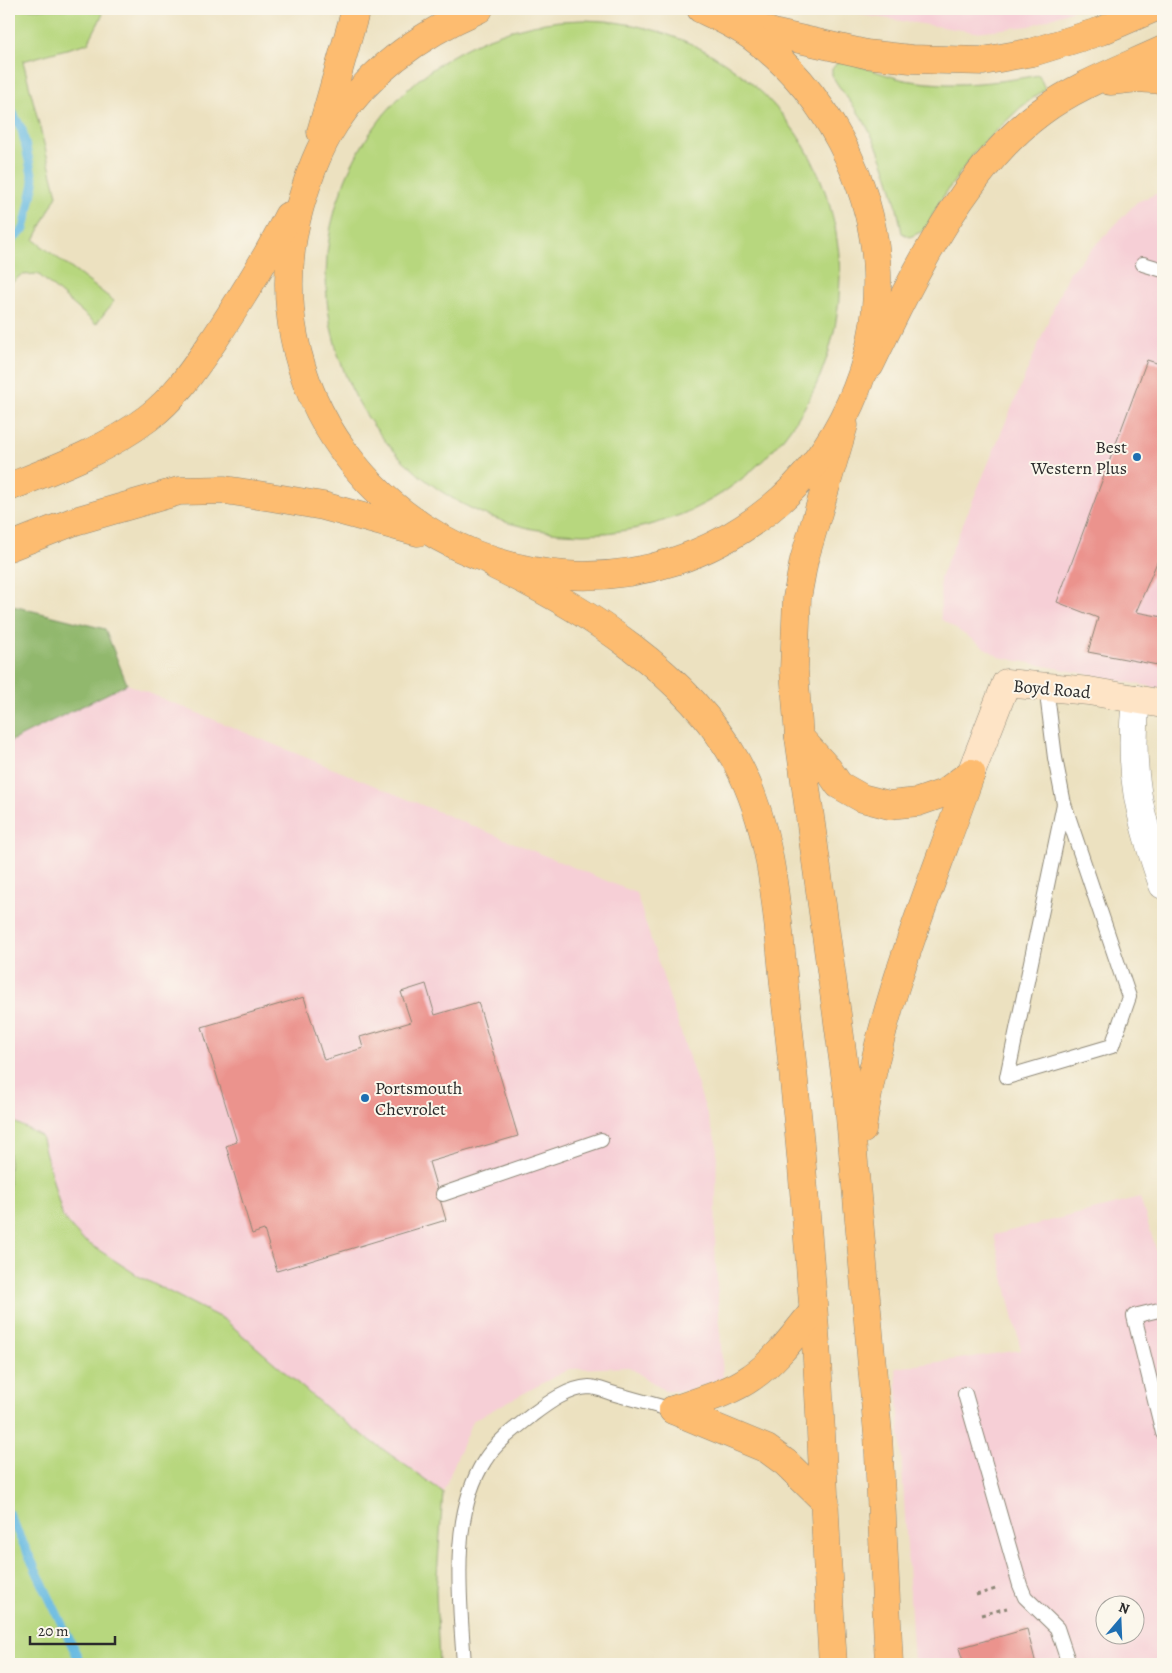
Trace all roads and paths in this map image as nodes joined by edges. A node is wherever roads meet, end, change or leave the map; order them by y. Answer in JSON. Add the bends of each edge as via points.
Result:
{"nodes":[{"id":1,"x":356,"y":9,"type":"edge"},
{"id":2,"x":480,"y":9,"type":"edge"},
{"id":3,"x":702,"y":9,"type":"edge"},
{"id":4,"x":1126,"y":9,"type":"edge"},
{"id":5,"x":1152,"y":9,"type":"edge"},
{"id":6,"x":1102,"y":31,"type":"junction"},
{"id":7,"x":1163,"y":50,"type":"edge"},
{"id":8,"x":1163,"y":80,"type":"edge"},
{"id":9,"x":1094,"y":82,"type":"junction"},
{"id":10,"x":310,"y":170,"type":"junction"},
{"id":11,"x":1143,"y":264,"type":"dead end"},
{"id":12,"x":1163,"y":270,"type":"edge"},
{"id":13,"x":847,"y":414,"type":"junction"},
{"id":14,"x":9,"y":487,"type":"edge"},
{"id":15,"x":439,"y":538,"type":"junction"},
{"id":16,"x":9,"y":547,"type":"edge"},
{"id":17,"x":473,"y":554,"type":"junction"},
{"id":18,"x":1046,"y":686,"type":"junction"},
{"id":19,"x":1136,"y":699,"type":"junction"},
{"id":20,"x":1163,"y":704,"type":"edge"},
{"id":21,"x":799,"y":736,"type":"junction"},
{"id":22,"x":971,"y":774,"type":"junction"},
{"id":23,"x":1064,"y":804,"type":"junction"},
{"id":24,"x":1163,"y":885,"type":"edge"},
{"id":25,"x":601,"y":1140,"type":"dead end"},
{"id":26,"x":855,"y":1186,"type":"junction"},
{"id":27,"x":443,"y":1194,"type":"dead end"},
{"id":28,"x":1163,"y":1308,"type":"edge"},
{"id":29,"x":813,"y":1312,"type":"junction"},
{"id":30,"x":966,"y":1394,"type":"dead end"},
{"id":31,"x":673,"y":1410,"type":"junction"},
{"id":32,"x":1163,"y":1433,"type":"edge"},
{"id":33,"x":825,"y":1501,"type":"junction"},
{"id":34,"x":464,"y":1664,"type":"edge"},
{"id":35,"x":832,"y":1664,"type":"edge"},
{"id":36,"x":889,"y":1664,"type":"edge"},
{"id":37,"x":1069,"y":1664,"type":"edge"}],
"edges":[{"from":1,"to":10,"type":"main road"},
{"from":2,"to":10,"type":"main road","via":[[448,22],[416,41],[368,82],[335,124]]},
{"from":3,"to":6,"type":"main road","via":[[821,45],[866,54],[920,59],[984,61],[1010,58]]},
{"from":3,"to":13,"type":"main road","via":[[748,34],[796,78],[836,134],[859,184],[873,236],[877,272],[876,309],[864,362]]},
{"from":4,"to":6,"type":"main road"},
{"from":5,"to":6,"type":"main road"},
{"from":7,"to":9,"type":"main road"},
{"from":8,"to":9,"type":"main road","via":[[1138,78]]},
{"from":9,"to":13,"type":"main road","via":[[1042,112],[985,166],[929,250]]},
{"from":10,"to":14,"type":"main road","via":[[267,259],[199,363],[167,401],[109,444]]},
{"from":10,"to":15,"type":"main road","via":[[293,232],[289,264],[294,332],[302,369],[333,436],[354,466],[379,494]]},
{"from":11,"to":12,"type":"lane"},
{"from":13,"to":17,"type":"main road","via":[[829,445],[783,499],[738,532],[689,557],[654,568],[582,576],[544,574]]},
{"from":13,"to":21,"type":"main road","via":[[804,560],[797,598],[794,670]]},
{"from":15,"to":16,"type":"main road","via":[[323,506],[225,490],[179,491],[76,522]]},
{"from":15,"to":17,"type":"main road"},
{"from":17,"to":29,"type":"main road","via":[[554,596],[661,670],[704,714],[746,782],[763,828],[772,868]]},
{"from":18,"to":19,"type":"street","name":"Boyd Road"},
{"from":18,"to":22,"type":"street","name":"Boyd Road","via":[[1006,683]]},
{"from":18,"to":23,"type":"lane"},
{"from":19,"to":20,"type":"street","name":"Boyd Road"},
{"from":19,"to":24,"type":"street","via":[[1132,747],[1136,789],[1146,836]]},
{"from":21,"to":22,"type":"main road","via":[[839,785],[862,798],[889,805],[918,802],[944,793]]},
{"from":21,"to":26,"type":"main road","via":[[848,1095]]},
{"from":22,"to":26,"type":"main road","via":[[888,1007],[866,1103]]},
{"from":23,"to":23,"type":"lane","via":[[1129,997],[1112,1046],[1007,1077]]},
{"from":25,"to":27,"type":"lane"},
{"from":26,"to":36,"type":"main road","via":[[878,1434]]},
{"from":28,"to":32,"type":"lane","via":[[1134,1316]]},
{"from":29,"to":31,"type":"main road","via":[[752,1378]]},
{"from":29,"to":33,"type":"main road"},
{"from":30,"to":37,"type":"lane","via":[[1020,1585],[1025,1597],[1057,1628]]},
{"from":31,"to":33,"type":"main road","via":[[766,1449]]},
{"from":31,"to":34,"type":"lane","via":[[590,1387],[572,1390],[513,1429],[486,1459],[467,1504],[460,1553]]},
{"from":33,"to":35,"type":"main road"}]}
